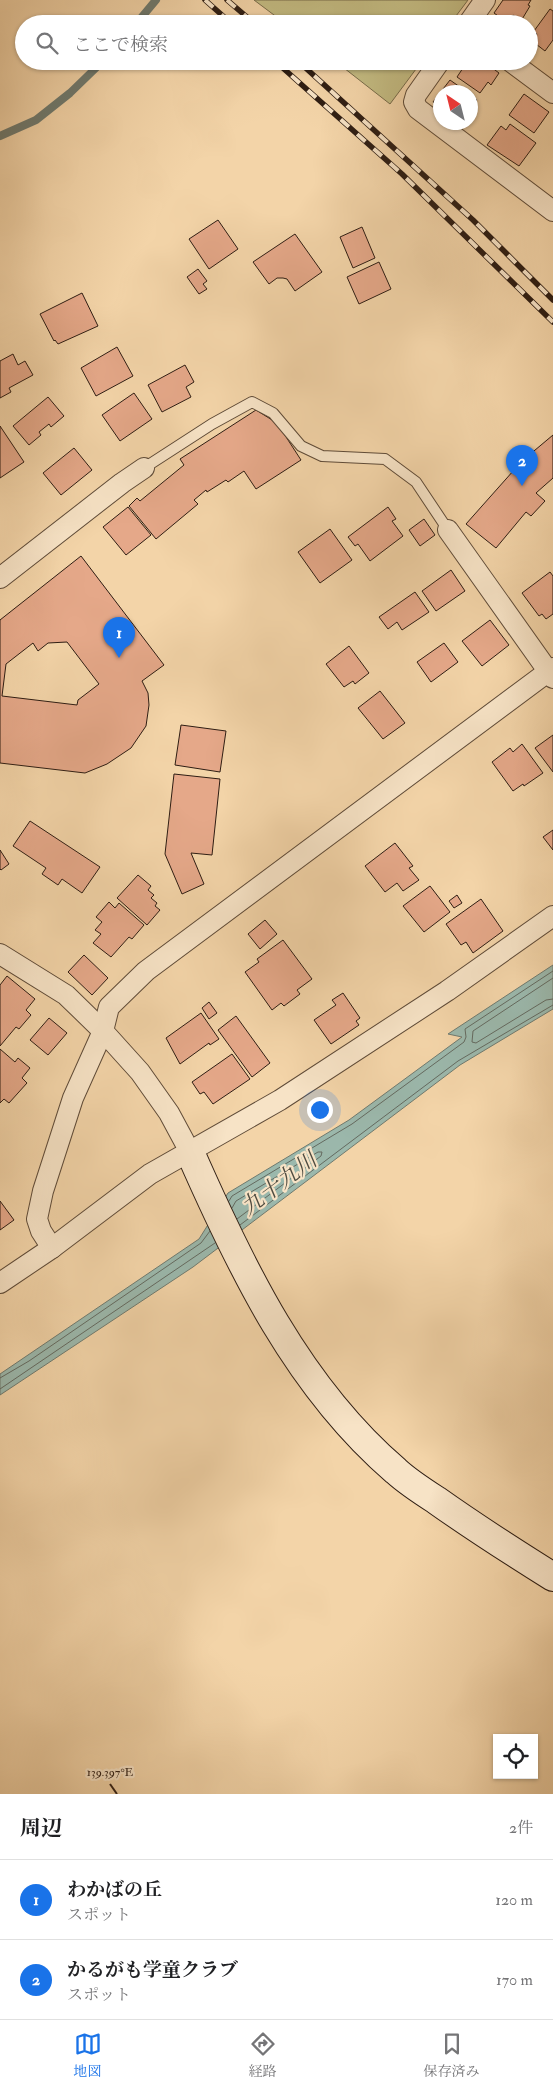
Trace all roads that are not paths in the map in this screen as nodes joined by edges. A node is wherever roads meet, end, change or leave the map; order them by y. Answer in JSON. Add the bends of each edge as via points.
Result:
{"nodes":[{"id":1,"x":485,"y":0,"type":"edge"},
{"id":2,"x":474,"y":15,"type":"edge"},
{"id":3,"x":434,"y":70,"type":"edge"},
{"id":4,"x":522,"y":70,"type":"edge"},
{"id":5,"x":553,"y":93,"type":"edge"},
{"id":6,"x":553,"y":211,"type":"edge"},
{"id":7,"x":144,"y":468,"type":"joint"},
{"id":8,"x":448,"y":530,"type":"joint"},
{"id":9,"x":0,"y":578,"type":"edge"},
{"id":10,"x":551,"y":673,"type":"edge"},
{"id":11,"x":553,"y":916,"type":"edge"},
{"id":12,"x":0,"y":954,"type":"edge"},
{"id":13,"x":103,"y":1031,"type":"junction"},
{"id":14,"x":192,"y":1156,"type":"junction"},
{"id":15,"x":52,"y":1248,"type":"junction"},
{"id":16,"x":0,"y":1283,"type":"edge"},
{"id":17,"x":553,"y":1577,"type":"edge"}],
"edges":[{"from":1,"to":2,"type":"street"},
{"from":3,"to":6,"type":"street","via":[[416,95],[414,102],[418,109]]},
{"from":4,"to":5,"type":"street"},
{"from":7,"to":8,"type":"lane","via":[[252,402],[273,413],[301,446],[322,456],[385,459],[416,482]]},
{"from":7,"to":9,"type":"street"},
{"from":8,"to":10,"type":"street"},
{"from":10,"to":13,"type":"street","via":[[146,971],[109,1007]]},
{"from":11,"to":14,"type":"street","via":[[447,991]]},
{"from":12,"to":13,"type":"street","via":[[66,996]]},
{"from":13,"to":14,"type":"street","via":[[140,1072],[169,1113]]},
{"from":13,"to":15,"type":"street","via":[[73,1098],[42,1191],[37,1219]]},
{"from":14,"to":15,"type":"street","via":[[150,1174]]},
{"from":14,"to":17,"type":"street","via":[[236,1251],[282,1336],[312,1383],[396,1472],[484,1534]]},
{"from":15,"to":16,"type":"street"}]}
